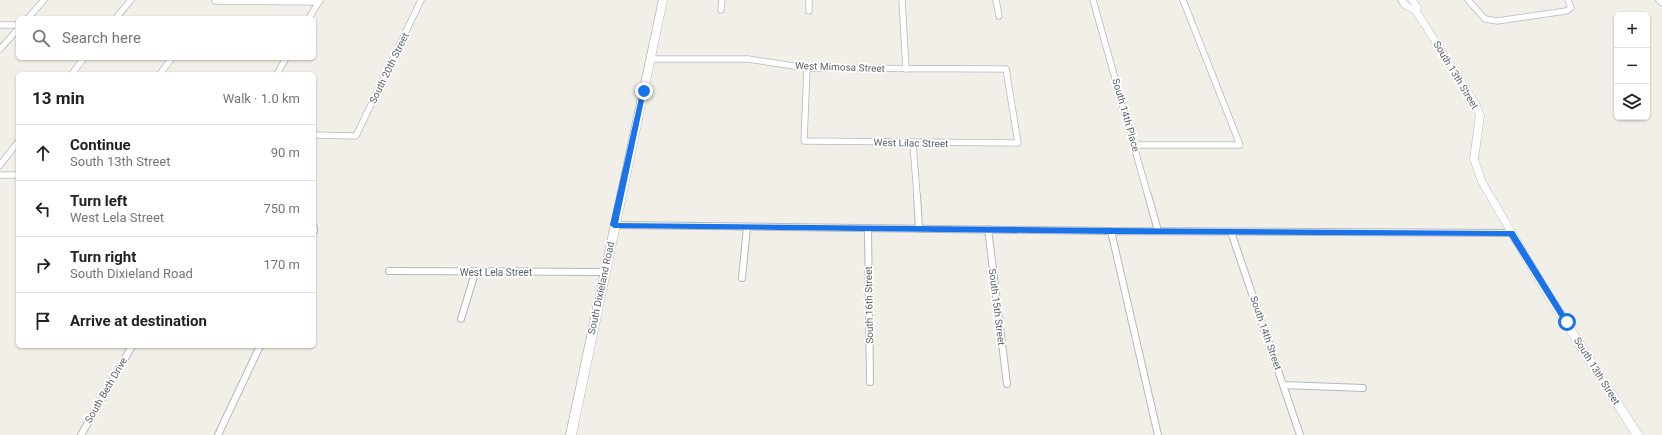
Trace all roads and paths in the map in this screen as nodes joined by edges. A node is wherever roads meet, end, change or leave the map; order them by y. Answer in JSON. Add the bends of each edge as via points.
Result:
{"nodes":[{"id":1,"x":44,"y":0,"type":"edge"},
{"id":2,"x":131,"y":0,"type":"edge"},
{"id":3,"x":421,"y":0,"type":"edge"},
{"id":4,"x":662,"y":0,"type":"edge"},
{"id":5,"x":722,"y":0,"type":"edge"},
{"id":6,"x":809,"y":0,"type":"edge"},
{"id":7,"x":902,"y":0,"type":"edge"},
{"id":8,"x":996,"y":0,"type":"edge"},
{"id":9,"x":1093,"y":0,"type":"edge"},
{"id":10,"x":1183,"y":0,"type":"edge"},
{"id":11,"x":1402,"y":0,"type":"edge"},
{"id":12,"x":1412,"y":0,"type":"edge"},
{"id":13,"x":1468,"y":0,"type":"edge"},
{"id":14,"x":1568,"y":0,"type":"edge"},
{"id":15,"x":1659,"y":0,"type":"edge"},
{"id":16,"x":215,"y":1,"type":"dead end"},
{"id":17,"x":320,"y":1,"type":"edge"},
{"id":18,"x":1662,"y":3,"type":"edge"},
{"id":19,"x":721,"y":10,"type":"dead end"},
{"id":20,"x":809,"y":11,"type":"dead end"},
{"id":21,"x":1416,"y":11,"type":"junction"},
{"id":22,"x":30,"y":16,"type":"edge"},
{"id":23,"x":118,"y":16,"type":"edge"},
{"id":24,"x":310,"y":16,"type":"edge"},
{"id":25,"x":999,"y":16,"type":"dead end"},
{"id":26,"x":0,"y":25,"type":"edge"},
{"id":27,"x":16,"y":25,"type":"edge"},
{"id":28,"x":16,"y":31,"type":"edge"},
{"id":29,"x":0,"y":49,"type":"edge"},
{"id":30,"x":650,"y":59,"type":"junction"},
{"id":31,"x":82,"y":60,"type":"edge"},
{"id":32,"x":170,"y":60,"type":"edge"},
{"id":33,"x":285,"y":60,"type":"edge"},
{"id":34,"x":807,"y":68,"type":"junction"},
{"id":35,"x":906,"y":69,"type":"junction"},
{"id":36,"x":74,"y":72,"type":"edge"},
{"id":37,"x":162,"y":72,"type":"edge"},
{"id":38,"x":278,"y":72,"type":"edge"},
{"id":39,"x":316,"y":136,"type":"edge"},
{"id":40,"x":913,"y":143,"type":"junction"},
{"id":41,"x":1018,"y":143,"type":"joint"},
{"id":42,"x":16,"y":145,"type":"edge"},
{"id":43,"x":1134,"y":145,"type":"junction"},
{"id":44,"x":0,"y":165,"type":"edge"},
{"id":45,"x":0,"y":175,"type":"edge"},
{"id":46,"x":16,"y":175,"type":"edge"},
{"id":47,"x":614,"y":225,"type":"junction"},
{"id":48,"x":747,"y":227,"type":"junction"},
{"id":49,"x":868,"y":229,"type":"junction"},
{"id":50,"x":919,"y":229,"type":"junction"},
{"id":51,"x":988,"y":229,"type":"junction"},
{"id":52,"x":1111,"y":231,"type":"junction"},
{"id":53,"x":1158,"y":231,"type":"junction"},
{"id":54,"x":1231,"y":232,"type":"junction"},
{"id":55,"x":1511,"y":233,"type":"junction"},
{"id":56,"x":389,"y":271,"type":"dead end"},
{"id":57,"x":604,"y":272,"type":"junction"},
{"id":58,"x":475,"y":273,"type":"junction"},
{"id":59,"x":742,"y":278,"type":"dead end"},
{"id":60,"x":461,"y":319,"type":"dead end"},
{"id":61,"x":131,"y":348,"type":"edge"},
{"id":62,"x":259,"y":348,"type":"edge"},
{"id":63,"x":870,"y":382,"type":"dead end"},
{"id":64,"x":1007,"y":384,"type":"dead end"},
{"id":65,"x":1283,"y":385,"type":"junction"},
{"id":66,"x":1363,"y":388,"type":"dead end"},
{"id":67,"x":81,"y":435,"type":"edge"},
{"id":68,"x":218,"y":435,"type":"edge"},
{"id":69,"x":571,"y":435,"type":"edge"},
{"id":70,"x":1158,"y":435,"type":"edge"},
{"id":71,"x":1300,"y":435,"type":"edge"},
{"id":72,"x":1638,"y":435,"type":"edge"}],
"edges":[{"from":1,"to":22,"type":"street"},
{"from":2,"to":23,"type":"street"},
{"from":3,"to":39,"type":"street","name":"South 20th Street","via":[[356,136]]},
{"from":4,"to":30,"type":"street","name":"South Dixieland Road"},
{"from":5,"to":19,"type":"street"},
{"from":6,"to":20,"type":"street"},
{"from":7,"to":35,"type":"street"},
{"from":8,"to":25,"type":"street"},
{"from":9,"to":43,"type":"street","name":"South 14th Place"},
{"from":10,"to":43,"type":"street","via":[[1240,145]]},
{"from":11,"to":21,"type":"street","name":"South 13th Street","via":[[1405,5]]},
{"from":12,"to":21,"type":"street","name":"South 13th Street","via":[[1417,7]]},
{"from":13,"to":14,"type":"street","via":[[1485,19],[1498,22],[1566,11],[1572,8]]},
{"from":15,"to":18,"type":"street"},
{"from":16,"to":17,"type":"street"},
{"from":17,"to":24,"type":"street"},
{"from":21,"to":55,"type":"street","name":"South 13th Street","via":[[1475,103],[1480,115],[1474,159],[1477,170]]},
{"from":26,"to":27,"type":"street"},
{"from":28,"to":29,"type":"street"},
{"from":30,"to":34,"type":"street","name":"West Mimosa Street","via":[[748,59]]},
{"from":30,"to":47,"type":"street","name":"South Dixieland Road"},
{"from":31,"to":36,"type":"street"},
{"from":32,"to":37,"type":"street"},
{"from":33,"to":38,"type":"street"},
{"from":34,"to":35,"type":"street","name":"West Mimosa Street"},
{"from":34,"to":40,"type":"street","name":"West Lilac Street","via":[[804,141]]},
{"from":35,"to":41,"type":"street","name":"West Mimosa Street","via":[[1006,69]]},
{"from":40,"to":41,"type":"street","name":"West Lilac Street"},
{"from":40,"to":50,"type":"street"},
{"from":42,"to":44,"type":"street"},
{"from":43,"to":53,"type":"street","name":"South 14th Place"},
{"from":45,"to":46,"type":"street"},
{"from":47,"to":48,"type":"street"},
{"from":47,"to":57,"type":"street","name":"South Dixieland Road"},
{"from":48,"to":49,"type":"street"},
{"from":48,"to":59,"type":"street"},
{"from":49,"to":50,"type":"street"},
{"from":49,"to":63,"type":"street","name":"South 16th Street"},
{"from":50,"to":51,"type":"street"},
{"from":51,"to":52,"type":"street"},
{"from":51,"to":64,"type":"street","name":"South 15th Street"},
{"from":52,"to":53,"type":"street"},
{"from":52,"to":70,"type":"street"},
{"from":53,"to":54,"type":"street"},
{"from":54,"to":55,"type":"street"},
{"from":54,"to":65,"type":"street","name":"South 14th Street"},
{"from":55,"to":72,"type":"street","name":"South 13th Street"},
{"from":56,"to":58,"type":"street","name":"West Lela Street"},
{"from":57,"to":58,"type":"street","name":"West Lela Street"},
{"from":57,"to":69,"type":"street","name":"South Dixieland Road"},
{"from":58,"to":60,"type":"street"},
{"from":61,"to":67,"type":"street","name":"South Beth Drive"},
{"from":62,"to":68,"type":"street"},
{"from":65,"to":66,"type":"street"},
{"from":65,"to":71,"type":"street","name":"South 14th Street"}]}
